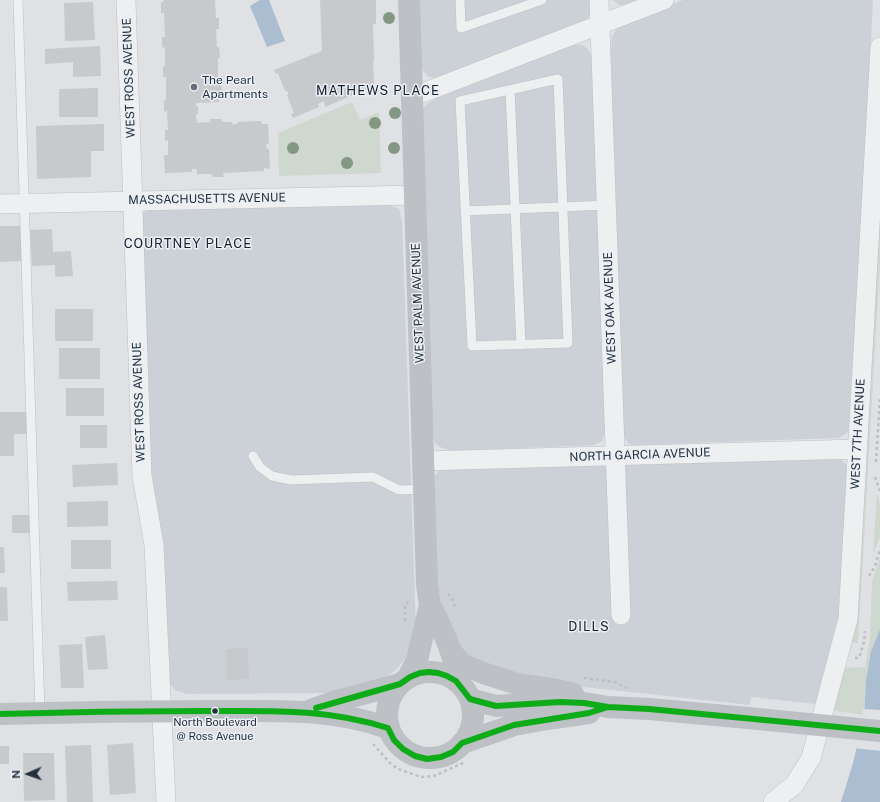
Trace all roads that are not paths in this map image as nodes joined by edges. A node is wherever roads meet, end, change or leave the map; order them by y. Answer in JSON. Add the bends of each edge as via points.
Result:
{"nodes":[{"id":1,"x":18,"y":0,"type":"edge"},
{"id":2,"x":126,"y":0,"type":"edge"},
{"id":3,"x":409,"y":0,"type":"edge"},
{"id":4,"x":460,"y":0,"type":"edge"},
{"id":5,"x":542,"y":0,"type":"edge"},
{"id":6,"x":599,"y":0,"type":"edge"},
{"id":7,"x":664,"y":0,"type":"edge"},
{"id":8,"x":600,"y":24,"type":"junction"},
{"id":9,"x":880,"y":47,"type":"edge"},
{"id":10,"x":510,"y":90,"type":"junction"},
{"id":11,"x":412,"y":97,"type":"junction"},
{"id":12,"x":415,"y":195,"type":"junction"},
{"id":13,"x":133,"y":200,"type":"junction"},
{"id":14,"x":0,"y":204,"type":"edge"},
{"id":15,"x":25,"y":204,"type":"junction"},
{"id":16,"x":607,"y":205,"type":"junction"},
{"id":17,"x":563,"y":207,"type":"junction"},
{"id":18,"x":516,"y":209,"type":"junction"},
{"id":19,"x":465,"y":211,"type":"junction"},
{"id":20,"x":521,"y":345,"type":"junction"},
{"id":21,"x":857,"y":449,"type":"junction"},
{"id":22,"x":253,"y":456,"type":"dead end"},
{"id":23,"x":615,"y":456,"type":"junction"},
{"id":24,"x":423,"y":461,"type":"junction"},
{"id":25,"x":424,"y":489,"type":"junction"},
{"id":26,"x":430,"y":606,"type":"junction"},
{"id":27,"x":621,"y":615,"type":"dead end"},
{"id":28,"x":451,"y":652,"type":"junction"},
{"id":29,"x":404,"y":681,"type":"junction"},
{"id":30,"x":466,"y":693,"type":"junction"},
{"id":31,"x":608,"y":707,"type":"junction"},
{"id":32,"x":161,"y":711,"type":"junction"},
{"id":33,"x":308,"y":711,"type":"junction"},
{"id":34,"x":40,"y":713,"type":"junction"},
{"id":35,"x":0,"y":714,"type":"edge"},
{"id":36,"x":388,"y":728,"type":"junction"},
{"id":37,"x":880,"y":731,"type":"edge"},
{"id":38,"x":467,"y":751,"type":"junction"},
{"id":39,"x":166,"y":802,"type":"edge"},
{"id":40,"x":773,"y":802,"type":"edge"}],
"edges":[{"from":1,"to":15,"type":"lane"},
{"from":2,"to":13,"type":"street","name":"WEST ROSS AVENUE"},
{"from":3,"to":11,"type":"street","name":"WEST PALM AVENUE"},
{"from":4,"to":5,"type":"lane","via":[[461,28]]},
{"from":6,"to":8,"type":"street","name":"WEST OAK AVENUE"},
{"from":7,"to":8,"type":"street"},
{"from":8,"to":11,"type":"street"},
{"from":8,"to":16,"type":"street","name":"WEST OAK AVENUE"},
{"from":9,"to":21,"type":"street","name":"WEST 7TH AVENUE"},
{"from":10,"to":17,"type":"lane","via":[[558,79]]},
{"from":10,"to":18,"type":"lane"},
{"from":10,"to":19,"type":"lane","via":[[460,101]]},
{"from":11,"to":12,"type":"street","name":"WEST PALM AVENUE"},
{"from":12,"to":13,"type":"street","name":"MASSACHUSETTS AVENUE"},
{"from":12,"to":24,"type":"street","name":"WEST PALM AVENUE"},
{"from":13,"to":15,"type":"street","name":"MASSACHUSETTS AVENUE"},
{"from":13,"to":32,"type":"street","name":"WEST ROSS AVENUE","via":[[142,476],[154,545]]},
{"from":14,"to":15,"type":"street","name":"MASSACHUSETTS AVENUE"},
{"from":15,"to":34,"type":"lane"},
{"from":16,"to":17,"type":"lane"},
{"from":16,"to":23,"type":"street","name":"WEST OAK AVENUE"},
{"from":17,"to":18,"type":"lane"},
{"from":17,"to":20,"type":"lane","via":[[568,344]]},
{"from":18,"to":19,"type":"lane"},
{"from":18,"to":20,"type":"lane"},
{"from":19,"to":20,"type":"lane","via":[[472,346]]},
{"from":21,"to":23,"type":"street","name":"NORTH GARCIA AVENUE"},
{"from":21,"to":40,"type":"street","name":"WEST 7TH AVENUE","via":[[848,619],[811,758],[794,785]]},
{"from":22,"to":25,"type":"lane","via":[[260,467],[272,476],[291,480],[373,477],[399,490]]},
{"from":23,"to":24,"type":"street","name":"NORTH GARCIA AVENUE"},
{"from":23,"to":27,"type":"street","name":"WEST OAK AVENUE"},
{"from":24,"to":25,"type":"street","name":"WEST PALM AVENUE"},
{"from":25,"to":26,"type":"street","name":"WEST PALM AVENUE"},
{"from":26,"to":28,"type":"street","name":"WEST PALM AVENUE","via":[[442,626]]},
{"from":26,"to":29,"type":"street","name":"WEST PALM AVENUE","via":[[417,660]]},
{"from":28,"to":30,"type":"street","name":"WEST PALM AVENUE"},
{"from":28,"to":31,"type":"street","via":[[462,664],[483,674],[517,684],[557,690]]},
{"from":29,"to":30,"type":"street","via":[[417,674],[443,674],[455,680]]},
{"from":29,"to":33,"type":"street"},
{"from":29,"to":36,"type":"street","via":[[389,700]]},
{"from":30,"to":31,"type":"street","via":[[496,706],[584,702]]},
{"from":30,"to":38,"type":"street","via":[[472,710]]},
{"from":31,"to":37,"type":"street","bridge":true},
{"from":31,"to":38,"type":"street","via":[[589,714],[514,726]]},
{"from":32,"to":33,"type":"street"},
{"from":32,"to":34,"type":"street"},
{"from":32,"to":39,"type":"street","name":"WEST ROSS AVENUE"},
{"from":33,"to":36,"type":"street","via":[[362,719]]},
{"from":34,"to":35,"type":"street"},
{"from":36,"to":38,"type":"street","via":[[394,740],[415,756],[427,759]]}]}
